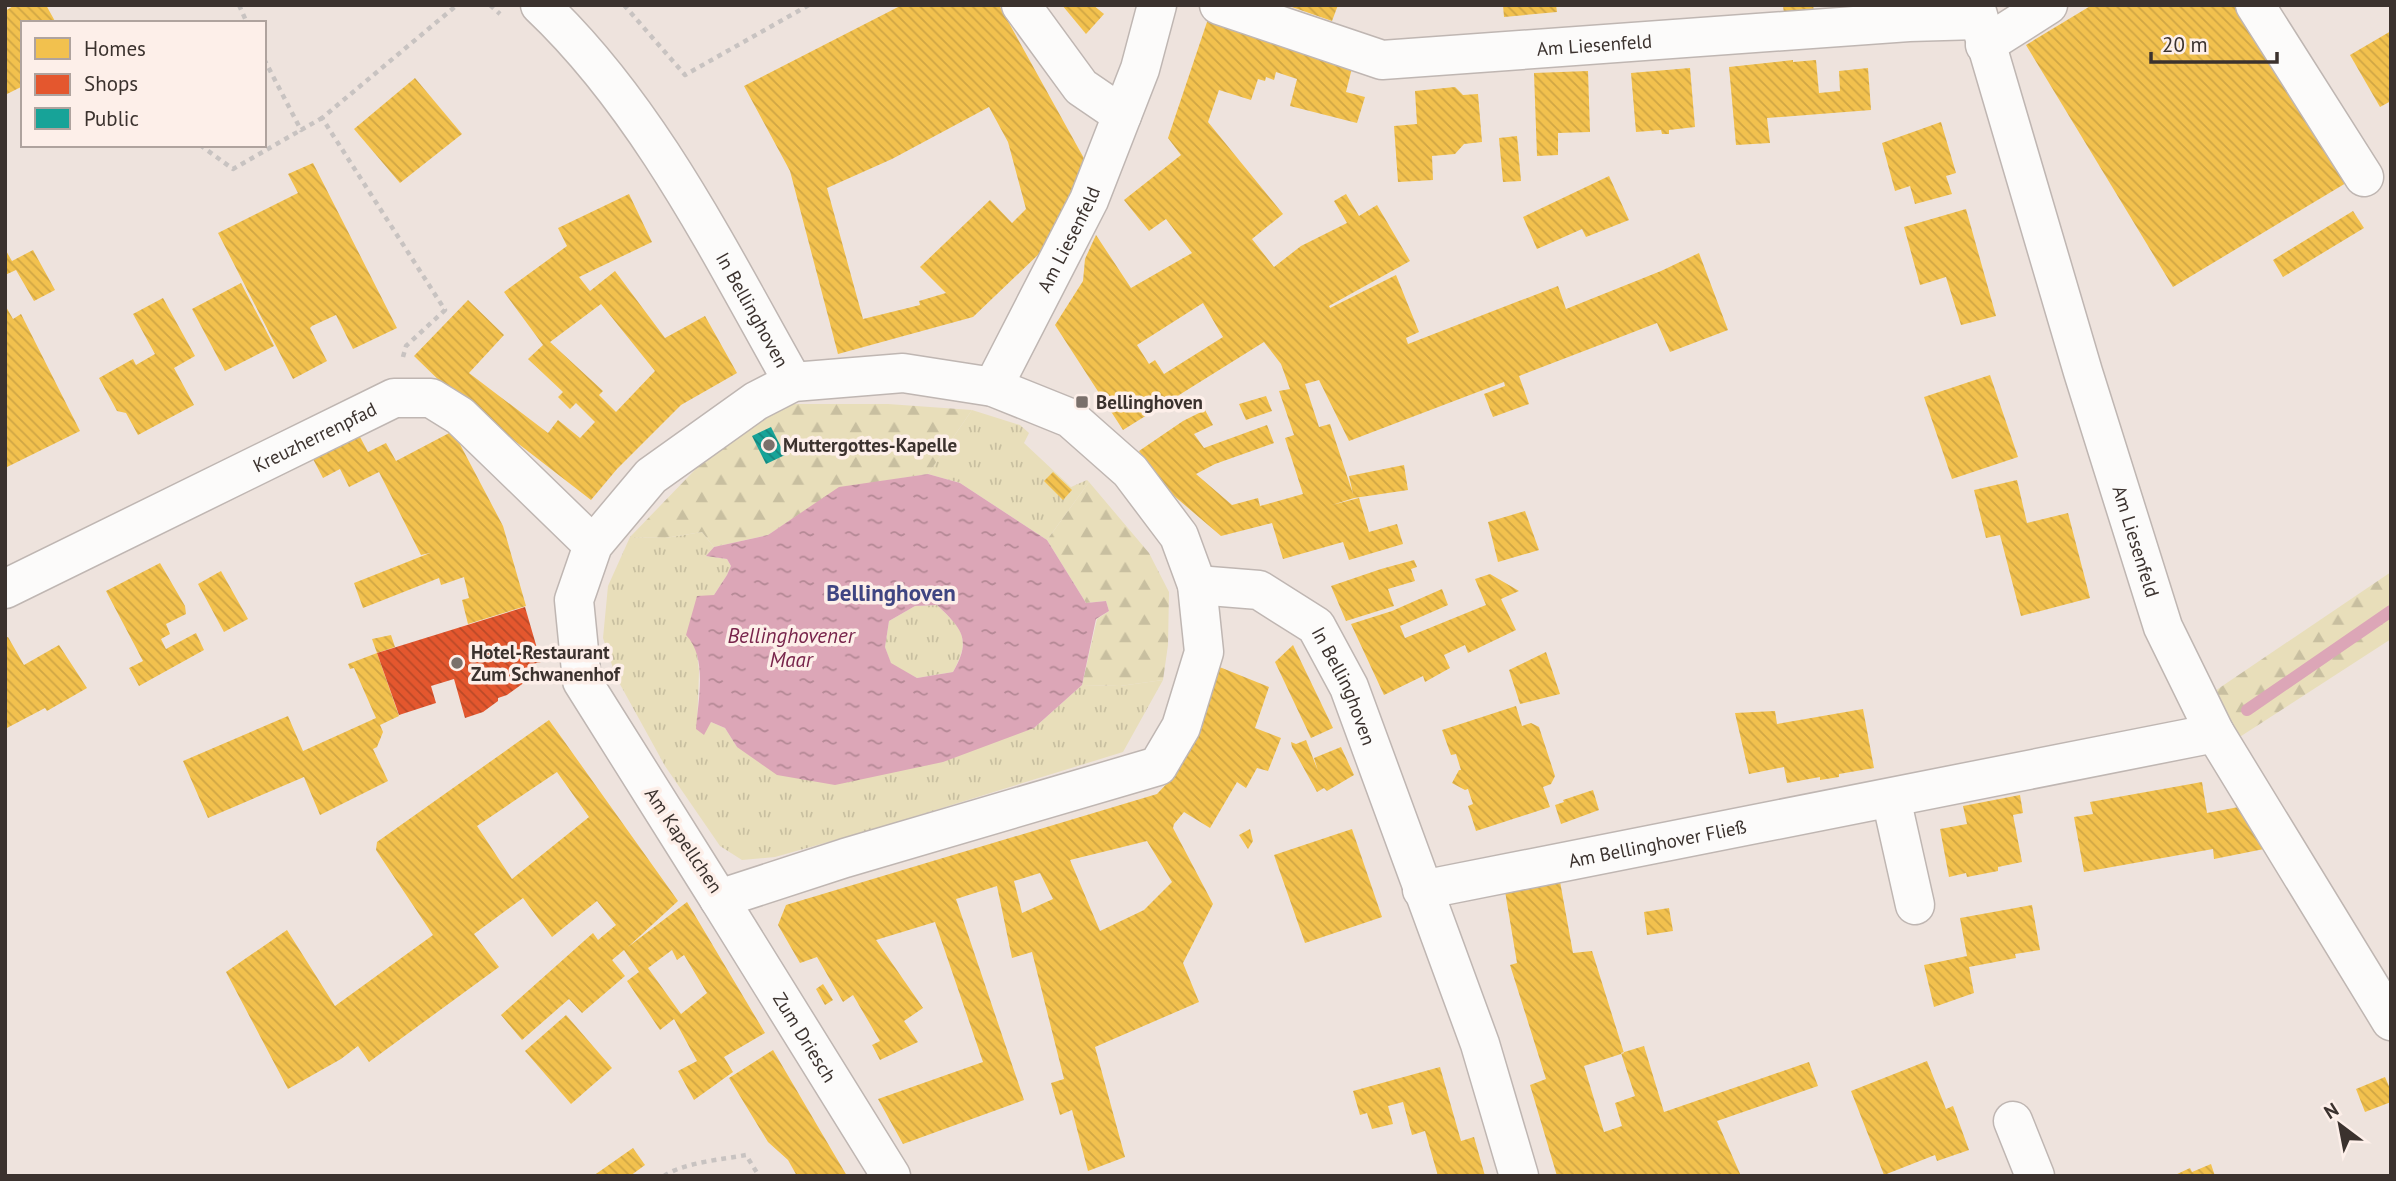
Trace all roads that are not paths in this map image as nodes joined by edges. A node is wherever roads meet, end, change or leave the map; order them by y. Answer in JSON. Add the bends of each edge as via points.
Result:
{"nodes":[{"id":1,"x":540,"y":5,"type":"edge"},
{"id":2,"x":1021,"y":5,"type":"edge"},
{"id":3,"x":1157,"y":5,"type":"edge"},
{"id":4,"x":1219,"y":5,"type":"edge"},
{"id":5,"x":2048,"y":5,"type":"edge"},
{"id":6,"x":2255,"y":5,"type":"edge"},
{"id":7,"x":1979,"y":23,"type":"edge"},
{"id":8,"x":1122,"y":115,"type":"junction"},
{"id":9,"x":2364,"y":177,"type":"dead end"},
{"id":10,"x":793,"y":382,"type":"junction"},
{"id":11,"x":993,"y":387,"type":"junction"},
{"id":12,"x":593,"y":545,"type":"junction"},
{"id":13,"x":1197,"y":585,"type":"junction"},
{"id":14,"x":5,"y":589,"type":"edge"},
{"id":15,"x":2215,"y":733,"type":"junction"},
{"id":16,"x":1891,"y":797,"type":"junction"},
{"id":17,"x":1422,"y":890,"type":"junction"},
{"id":18,"x":719,"y":899,"type":"junction"},
{"id":19,"x":1915,"y":905,"type":"dead end"},
{"id":20,"x":2391,"y":1021,"type":"edge"},
{"id":21,"x":2013,"y":1121,"type":"dead end"},
{"id":22,"x":891,"y":1176,"type":"edge"},
{"id":23,"x":1519,"y":1176,"type":"edge"},
{"id":24,"x":2035,"y":1176,"type":"edge"}],
"edges":[{"from":1,"to":10,"type":"street","name":"In Bellinghoven","via":[[617,89],[688,197]]},
{"from":2,"to":8,"type":"street","via":[[1081,87]]},
{"from":3,"to":8,"type":"street","name":"Am Liesenfeld"},
{"from":4,"to":7,"type":"street","name":"Am Liesenfeld","via":[[1382,60],[1909,22]]},
{"from":5,"to":7,"type":"street"},
{"from":6,"to":9,"type":"street"},
{"from":7,"to":15,"type":"street","name":"Am Liesenfeld","via":[[2163,627]]},
{"from":8,"to":11,"type":"street","name":"Am Liesenfeld","via":[[1089,200]]},
{"from":10,"to":11,"type":"street","name":"In Bellinghoven","via":[[903,373]]},
{"from":10,"to":12,"type":"street","name":"Am Kapellchen","via":[[755,401],[651,476]]},
{"from":11,"to":13,"type":"street","name":"In Bellinghoven","via":[[1070,418],[1130,471],[1179,536]]},
{"from":12,"to":14,"type":"street","name":"Kreuzherrenpfad","via":[[460,415],[430,398],[394,398]]},
{"from":12,"to":18,"type":"street","name":"Am Kapellchen","via":[[574,600],[582,681]]},
{"from":13,"to":17,"type":"street","name":"In Bellinghoven","via":[[1259,590],[1316,626],[1349,687]]},
{"from":13,"to":18,"type":"street","name":"Am Kapellchen","via":[[1203,652],[1181,727],[1158,766]]},
{"from":15,"to":16,"type":"street","name":"Am Bellinghover Fließ"},
{"from":15,"to":20,"type":"street","name":"Am Liesenfeld"},
{"from":16,"to":17,"type":"street","name":"Am Bellinghover Fließ"},
{"from":16,"to":19,"type":"street"},
{"from":17,"to":23,"type":"street","name":"In Bellinghoven","via":[[1480,1044]]},
{"from":18,"to":22,"type":"street","name":"Zum Driesch"},
{"from":21,"to":24,"type":"street"}]}
